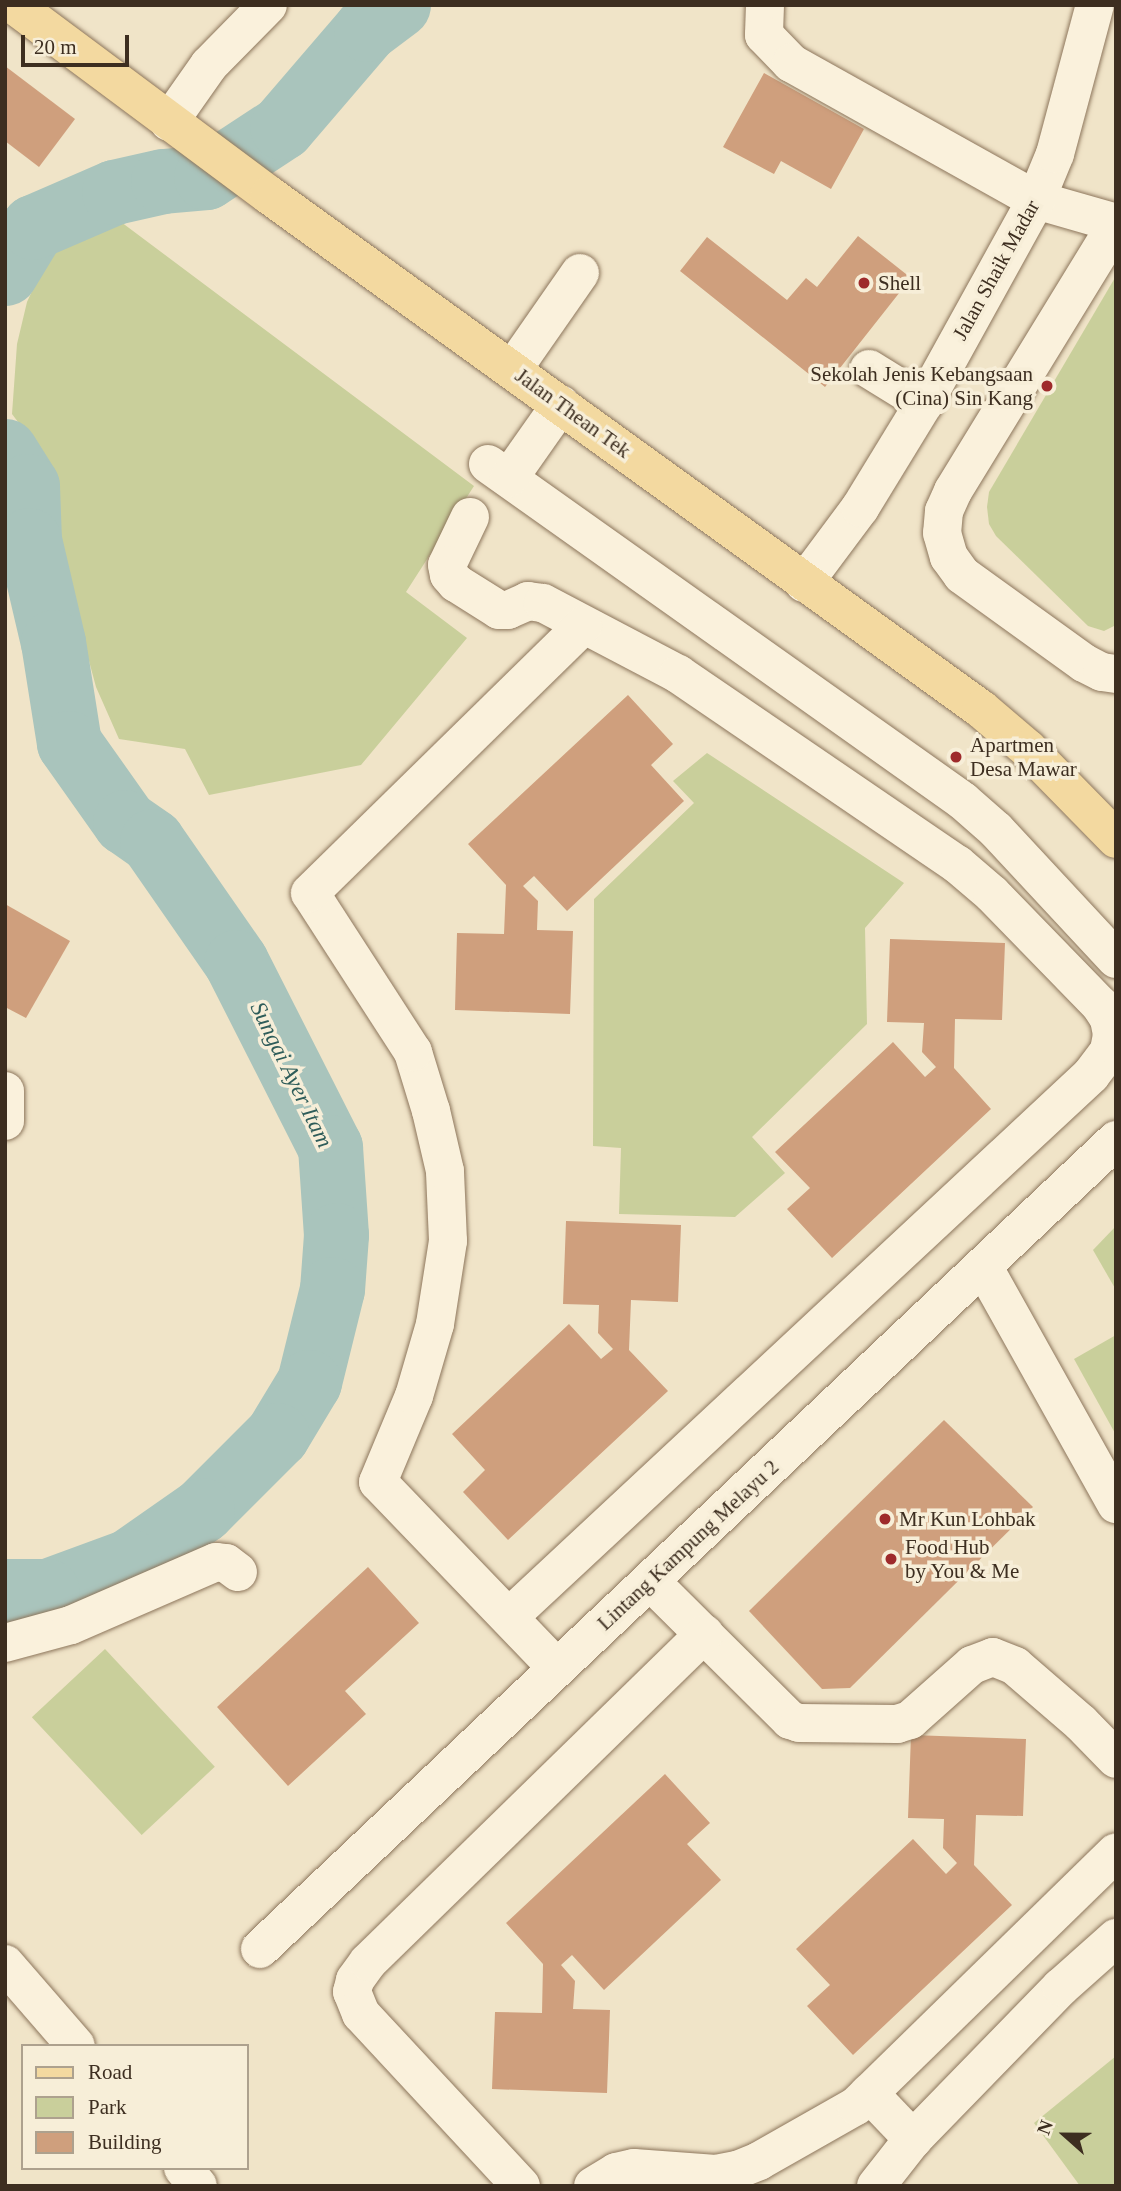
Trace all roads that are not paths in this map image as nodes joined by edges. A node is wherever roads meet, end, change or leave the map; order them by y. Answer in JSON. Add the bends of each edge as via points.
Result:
{"nodes":[{"id":1,"x":14,"y":5,"type":"edge"},
{"id":2,"x":268,"y":5,"type":"edge"},
{"id":3,"x":765,"y":5,"type":"edge"},
{"id":4,"x":1094,"y":5,"type":"edge"},
{"id":5,"x":178,"y":128,"type":"junction"},
{"id":6,"x":1035,"y":200,"type":"junction"},
{"id":7,"x":1116,"y":224,"type":"edge"},
{"id":8,"x":580,"y":273,"type":"dead end"},
{"id":9,"x":513,"y":369,"type":"junction"},
{"id":10,"x":869,"y":369,"type":"dead end"},
{"id":11,"x":923,"y":403,"type":"junction"},
{"id":12,"x":561,"y":404,"type":"junction"},
{"id":13,"x":470,"y":517,"type":"dead end"},
{"id":14,"x":804,"y":583,"type":"junction"},
{"id":15,"x":583,"y":626,"type":"junction"},
{"id":16,"x":1116,"y":674,"type":"edge"},
{"id":17,"x":1116,"y":839,"type":"edge"},
{"id":18,"x":1116,"y":959,"type":"edge"},
{"id":19,"x":5,"y":1091,"type":"edge"},
{"id":20,"x":5,"y":1121,"type":"edge"},
{"id":21,"x":1116,"y":1140,"type":"edge"},
{"id":22,"x":983,"y":1266,"type":"junction"},
{"id":23,"x":1116,"y":1504,"type":"edge"},
{"id":24,"x":238,"y":1572,"type":"dead end"},
{"id":25,"x":650,"y":1581,"type":"junction"},
{"id":26,"x":510,"y":1616,"type":"junction"},
{"id":27,"x":704,"y":1634,"type":"junction"},
{"id":28,"x":5,"y":1643,"type":"edge"},
{"id":29,"x":557,"y":1668,"type":"junction"},
{"id":30,"x":1116,"y":1759,"type":"edge"},
{"id":31,"x":1116,"y":1852,"type":"edge"},
{"id":32,"x":1116,"y":1938,"type":"edge"},
{"id":33,"x":260,"y":1949,"type":"dead end"},
{"id":34,"x":5,"y":1965,"type":"edge"},
{"id":35,"x":74,"y":2044,"type":"edge"},
{"id":36,"x":869,"y":2093,"type":"junction"},
{"id":37,"x":913,"y":2139,"type":"junction"},
{"id":38,"x":185,"y":2170,"type":"edge"},
{"id":39,"x":198,"y":2186,"type":"edge"},
{"id":40,"x":521,"y":2186,"type":"edge"},
{"id":41,"x":593,"y":2186,"type":"edge"},
{"id":42,"x":876,"y":2186,"type":"edge"}],
"edges":[{"from":1,"to":5,"type":"main road","name":"Jalan Thean Tek"},
{"from":2,"to":5,"type":"street","via":[[209,65]]},
{"from":3,"to":6,"type":"street","via":[[764,35],[791,63]]},
{"from":4,"to":6,"type":"street","name":"Jalan Shaik Madar","via":[[1055,154]]},
{"from":5,"to":9,"type":"main road","name":"Jalan Thean Tek"},
{"from":6,"to":7,"type":"street"},
{"from":6,"to":11,"type":"street","name":"Jalan Shaik Madar"},
{"from":7,"to":16,"type":"street","via":[[953,491],[944,511],[942,533],[949,557],[962,575],[1084,663]]},
{"from":8,"to":9,"type":"street"},
{"from":9,"to":12,"type":"main road","name":"Jalan Thean Tek"},
{"from":10,"to":11,"type":"street"},
{"from":11,"to":14,"type":"street","name":"Jalan Shaik Madar","via":[[860,508]]},
{"from":12,"to":14,"type":"main road","name":"Jalan Thean Tek"},
{"from":12,"to":18,"type":"street","via":[[498,471],[962,802],[996,831]]},
{"from":13,"to":15,"type":"street","via":[[447,565],[456,583],[499,610],[536,601]]},
{"from":14,"to":17,"type":"main road","name":"Jalan Thean Tek","via":[[981,709],[1038,759]]},
{"from":15,"to":26,"type":"street","via":[[310,893],[414,1052],[445,1171],[448,1241],[435,1324],[414,1396],[378,1482]]},
{"from":15,"to":26,"type":"street","via":[[678,674],[957,863],[1100,1005],[1112,1035],[1109,1051],[1091,1074]]},
{"from":19,"to":20,"type":"street"},
{"from":21,"to":22,"type":"street","name":"Lintang Kampung Melayu 2"},
{"from":22,"to":23,"type":"street"},
{"from":22,"to":25,"type":"street","name":"Lintang Kampung Melayu 2"},
{"from":24,"to":28,"type":"street","via":[[216,1562],[71,1625]]},
{"from":25,"to":27,"type":"street"},
{"from":25,"to":29,"type":"street","name":"Lintang Kampung Melayu 2"},
{"from":26,"to":29,"type":"street"},
{"from":27,"to":30,"type":"street","via":[[783,1714],[799,1723],[897,1724],[910,1720],[982,1658],[1005,1659]]},
{"from":27,"to":40,"type":"street","via":[[368,1962],[355,1980],[352,1992],[361,2014]]},
{"from":29,"to":33,"type":"street","name":"Lintang Kampung Melayu 2"},
{"from":31,"to":36,"type":"street"},
{"from":32,"to":37,"type":"street","via":[[1061,1987]]},
{"from":34,"to":35,"type":"street"},
{"from":36,"to":37,"type":"street"},
{"from":36,"to":41,"type":"street","via":[[856,2106],[737,2170],[716,2174],[634,2168],[616,2172]]},
{"from":37,"to":42,"type":"street"},
{"from":38,"to":39,"type":"street"}]}
